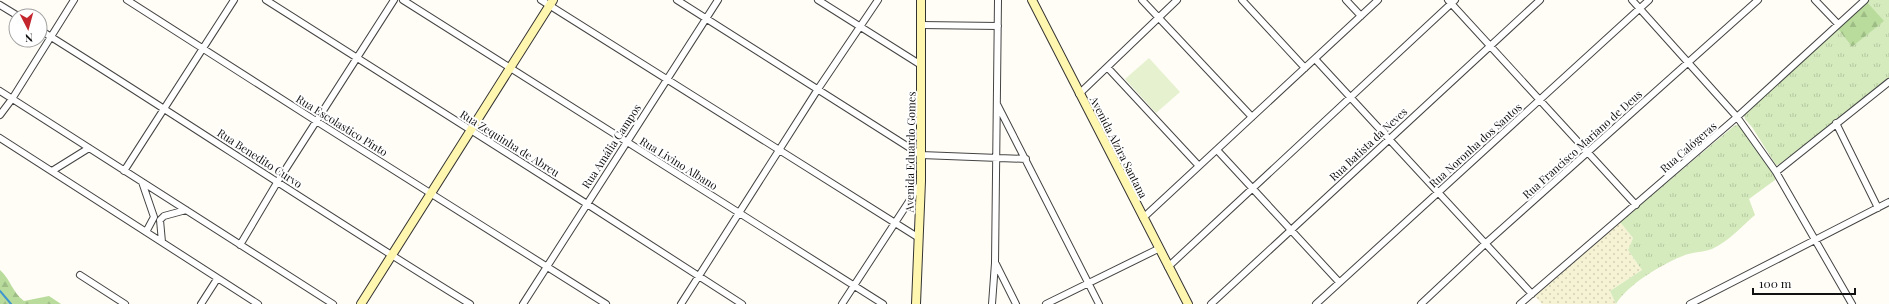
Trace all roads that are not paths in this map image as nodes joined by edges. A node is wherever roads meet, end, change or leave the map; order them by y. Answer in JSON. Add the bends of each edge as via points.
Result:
{"nodes":[{"id":1,"x":74,"y":0,"type":"edge"},
{"id":2,"x":128,"y":0,"type":"edge"},
{"id":3,"x":234,"y":0,"type":"edge"},
{"id":4,"x":266,"y":0,"type":"edge"},
{"id":5,"x":394,"y":0,"type":"edge"},
{"id":6,"x":403,"y":0,"type":"edge"},
{"id":7,"x":541,"y":0,"type":"edge"},
{"id":8,"x":677,"y":0,"type":"edge"},
{"id":9,"x":718,"y":0,"type":"edge"},
{"id":10,"x":818,"y":0,"type":"edge"},
{"id":11,"x":878,"y":0,"type":"edge"},
{"id":12,"x":921,"y":0,"type":"edge"},
{"id":13,"x":998,"y":0,"type":"edge"},
{"id":14,"x":1032,"y":0,"type":"edge"},
{"id":15,"x":1142,"y":0,"type":"edge"},
{"id":16,"x":1177,"y":0,"type":"edge"},
{"id":17,"x":1242,"y":0,"type":"edge"},
{"id":18,"x":1346,"y":0,"type":"edge"},
{"id":19,"x":1378,"y":0,"type":"edge"},
{"id":20,"x":1540,"y":0,"type":"edge"},
{"id":21,"x":1632,"y":0,"type":"edge"},
{"id":22,"x":1649,"y":0,"type":"edge"},
{"id":23,"x":1758,"y":0,"type":"edge"},
{"id":24,"x":1815,"y":0,"type":"edge"},
{"id":25,"x":1865,"y":0,"type":"edge"},
{"id":26,"x":1452,"y":1,"type":"edge"},
{"id":27,"x":552,"y":3,"type":"edge"},
{"id":28,"x":1640,"y":8,"type":"junction"},
{"id":29,"x":1361,"y":16,"type":"junction"},
{"id":30,"x":1158,"y":18,"type":"junction"},
{"id":31,"x":706,"y":19,"type":"junction"},
{"id":32,"x":1838,"y":24,"type":"junction"},
{"id":33,"x":921,"y":25,"type":"junction"},
{"id":34,"x":998,"y":26,"type":"junction"},
{"id":35,"x":861,"y":27,"type":"junction"},
{"id":36,"x":48,"y":35,"type":"edge"},
{"id":37,"x":52,"y":37,"type":"junction"},
{"id":38,"x":1490,"y":46,"type":"junction"},
{"id":39,"x":203,"y":48,"type":"junction"},
{"id":40,"x":357,"y":58,"type":"junction"},
{"id":41,"x":1315,"y":59,"type":"junction"},
{"id":42,"x":1689,"y":62,"type":"junction"},
{"id":43,"x":921,"y":65,"type":"junction"},
{"id":44,"x":511,"y":67,"type":"junction"},
{"id":45,"x":1106,"y":67,"type":"junction"},
{"id":46,"x":1305,"y":68,"type":"junction"},
{"id":47,"x":668,"y":79,"type":"junction"},
{"id":48,"x":1889,"y":82,"type":"edge"},
{"id":49,"x":818,"y":89,"type":"junction"},
{"id":50,"x":0,"y":91,"type":"edge"},
{"id":51,"x":1079,"y":94,"type":"junction"},
{"id":52,"x":1351,"y":98,"type":"junction"},
{"id":53,"x":12,"y":99,"type":"junction"},
{"id":54,"x":1539,"y":100,"type":"junction"},
{"id":55,"x":997,"y":104,"type":"junction"},
{"id":56,"x":164,"y":108,"type":"junction"},
{"id":57,"x":0,"y":115,"type":"edge"},
{"id":58,"x":1252,"y":117,"type":"junction"},
{"id":59,"x":1737,"y":117,"type":"junction"},
{"id":60,"x":316,"y":121,"type":"junction"},
{"id":61,"x":1836,"y":123,"type":"junction"},
{"id":62,"x":471,"y":130,"type":"junction"},
{"id":63,"x":0,"y":138,"type":"edge"},
{"id":64,"x":1389,"y":139,"type":"junction"},
{"id":65,"x":627,"y":142,"type":"junction"},
{"id":66,"x":89,"y":148,"type":"junction"},
{"id":67,"x":1217,"y":150,"type":"junction"},
{"id":68,"x":779,"y":151,"type":"junction"},
{"id":69,"x":1588,"y":153,"type":"junction"},
{"id":70,"x":921,"y":155,"type":"junction"},
{"id":71,"x":996,"y":158,"type":"junction"},
{"id":72,"x":1026,"y":158,"type":"junction"},
{"id":73,"x":1199,"y":166,"type":"junction"},
{"id":74,"x":52,"y":171,"type":"junction"},
{"id":75,"x":124,"y":171,"type":"junction"},
{"id":76,"x":1776,"y":172,"type":"junction"},
{"id":77,"x":278,"y":181,"type":"junction"},
{"id":78,"x":921,"y":181,"type":"junction"},
{"id":79,"x":142,"y":182,"type":"junction"},
{"id":80,"x":1253,"y":188,"type":"junction"},
{"id":81,"x":1438,"y":192,"type":"junction"},
{"id":82,"x":431,"y":193,"type":"junction"},
{"id":83,"x":1889,"y":202,"type":"edge"},
{"id":84,"x":587,"y":204,"type":"junction"},
{"id":85,"x":1636,"y":205,"type":"junction"},
{"id":86,"x":1878,"y":208,"type":"junction"},
{"id":87,"x":186,"y":210,"type":"junction"},
{"id":88,"x":738,"y":213,"type":"junction"},
{"id":89,"x":157,"y":218,"type":"junction"},
{"id":90,"x":1143,"y":218,"type":"junction"},
{"id":91,"x":896,"y":223,"type":"junction"},
{"id":92,"x":1291,"y":229,"type":"junction"},
{"id":93,"x":146,"y":232,"type":"junction"},
{"id":94,"x":919,"y":238,"type":"junction"},
{"id":95,"x":1816,"y":239,"type":"junction"},
{"id":96,"x":162,"y":242,"type":"junction"},
{"id":97,"x":1486,"y":243,"type":"junction"},
{"id":98,"x":240,"y":244,"type":"junction"},
{"id":99,"x":1158,"y":249,"type":"junction"},
{"id":100,"x":391,"y":256,"type":"junction"},
{"id":101,"x":995,"y":263,"type":"junction"},
{"id":102,"x":548,"y":265,"type":"junction"},
{"id":103,"x":1168,"y":267,"type":"junction"},
{"id":104,"x":80,"y":275,"type":"dead end"},
{"id":105,"x":699,"y":276,"type":"junction"},
{"id":106,"x":217,"y":279,"type":"junction"},
{"id":107,"x":1339,"y":282,"type":"junction"},
{"id":108,"x":1089,"y":283,"type":"junction"},
{"id":109,"x":855,"y":285,"type":"junction"},
{"id":110,"x":1532,"y":294,"type":"junction"},
{"id":111,"x":125,"y":304,"type":"edge"},
{"id":112,"x":201,"y":304,"type":"edge"},
{"id":113,"x":258,"y":304,"type":"edge"},
{"id":114,"x":333,"y":304,"type":"edge"},
{"id":115,"x":361,"y":304,"type":"edge"},
{"id":116,"x":470,"y":304,"type":"edge"},
{"id":117,"x":523,"y":304,"type":"edge"},
{"id":118,"x":606,"y":304,"type":"edge"},
{"id":119,"x":681,"y":304,"type":"edge"},
{"id":120,"x":742,"y":304,"type":"edge"},
{"id":121,"x":842,"y":304,"type":"edge"},
{"id":122,"x":884,"y":304,"type":"edge"},
{"id":123,"x":916,"y":304,"type":"edge"},
{"id":124,"x":992,"y":304,"type":"edge"},
{"id":125,"x":1016,"y":304,"type":"edge"},
{"id":126,"x":1046,"y":304,"type":"edge"},
{"id":127,"x":1099,"y":304,"type":"edge"},
{"id":128,"x":1188,"y":304,"type":"edge"},
{"id":129,"x":1211,"y":304,"type":"edge"},
{"id":130,"x":1316,"y":304,"type":"edge"},
{"id":131,"x":1421,"y":304,"type":"edge"},
{"id":132,"x":1520,"y":304,"type":"edge"},
{"id":133,"x":1690,"y":304,"type":"edge"},
{"id":134,"x":1852,"y":304,"type":"edge"}],
"edges":[{"from":1,"to":37,"type":"street"},
{"from":2,"to":39,"type":"street","name":"Rua Escolastico Pinto"},
{"from":3,"to":39,"type":"street"},
{"from":4,"to":40,"type":"street","name":"Rua Zequinha de Abreu"},
{"from":5,"to":40,"type":"street"},
{"from":6,"to":44,"type":"street","name":"Rua Livino Albano"},
{"from":7,"to":27,"type":"street"},
{"from":8,"to":31,"type":"street"},
{"from":9,"to":31,"type":"street","name":"Rua Amália Campos"},
{"from":10,"to":35,"type":"street"},
{"from":11,"to":35,"type":"street"},
{"from":12,"to":33,"type":"main road","name":"Avenida Eduardo Gomes"},
{"from":13,"to":34,"type":"street"},
{"from":14,"to":51,"type":"main road","name":"Avenida Alzira Santana"},
{"from":15,"to":30,"type":"street"},
{"from":16,"to":30,"type":"street"},
{"from":17,"to":46,"type":"street"},
{"from":18,"to":29,"type":"street"},
{"from":19,"to":29,"type":"street"},
{"from":20,"to":38,"type":"street","name":"Rua Batista da Neves"},
{"from":21,"to":28,"type":"street"},
{"from":22,"to":28,"type":"street","name":"Rua Noronha dos Santos"},
{"from":23,"to":42,"type":"street","name":"Rua Francisco Mariano de Deus"},
{"from":24,"to":32,"type":"street"},
{"from":25,"to":32,"type":"street","name":"Rua Calógeras"},
{"from":26,"to":38,"type":"street"},
{"from":26,"to":52,"type":"street"},
{"from":27,"to":44,"type":"main road"},
{"from":27,"to":47,"type":"street"},
{"from":28,"to":42,"type":"street"},
{"from":28,"to":54,"type":"street","name":"Rua Noronha dos Santos"},
{"from":29,"to":41,"type":"street"},
{"from":30,"to":45,"type":"street"},
{"from":30,"to":58,"type":"street"},
{"from":31,"to":47,"type":"street","name":"Rua Amália Campos"},
{"from":31,"to":49,"type":"street"},
{"from":32,"to":59,"type":"street","name":"Rua Calógeras"},
{"from":33,"to":34,"type":"street"},
{"from":33,"to":43,"type":"main road","name":"Avenida Eduardo Gomes"},
{"from":34,"to":55,"type":"street"},
{"from":35,"to":43,"type":"street"},
{"from":35,"to":49,"type":"street"},
{"from":36,"to":37,"type":"street","name":"Rua Benedito Curvo"},
{"from":37,"to":53,"type":"street"},
{"from":37,"to":56,"type":"street","name":"Rua Benedito Curvo"},
{"from":38,"to":54,"type":"street"},
{"from":38,"to":64,"type":"street","name":"Rua Batista da Neves"},
{"from":39,"to":56,"type":"street"},
{"from":39,"to":60,"type":"street","name":"Rua Escolastico Pinto"},
{"from":40,"to":60,"type":"street"},
{"from":40,"to":62,"type":"street","name":"Rua Zequinha de Abreu"},
{"from":41,"to":46,"type":"street"},
{"from":41,"to":52,"type":"street"},
{"from":42,"to":59,"type":"street"},
{"from":42,"to":69,"type":"street","name":"Rua Francisco Mariano de Deus"},
{"from":43,"to":70,"type":"main road","name":"Avenida Eduardo Gomes"},
{"from":44,"to":62,"type":"main road"},
{"from":44,"to":65,"type":"street","name":"Rua Livino Albano"},
{"from":45,"to":51,"type":"street"},
{"from":45,"to":73,"type":"street"},
{"from":46,"to":58,"type":"street"},
{"from":47,"to":65,"type":"street","name":"Rua Amália Campos"},
{"from":47,"to":68,"type":"street"},
{"from":48,"to":61,"type":"street"},
{"from":49,"to":68,"type":"street"},
{"from":49,"to":70,"type":"street"},
{"from":50,"to":53,"type":"street"},
{"from":51,"to":90,"type":"main road","name":"Avenida Alzira Santana"},
{"from":52,"to":64,"type":"street"},
{"from":52,"to":80,"type":"street"},
{"from":53,"to":57,"type":"street"},
{"from":53,"to":66,"type":"street"},
{"from":54,"to":69,"type":"street"},
{"from":54,"to":81,"type":"street","name":"Rua Noronha dos Santos"},
{"from":55,"to":71,"type":"street"},
{"from":55,"to":72,"type":"street"},
{"from":56,"to":75,"type":"street"},
{"from":56,"to":77,"type":"street","name":"Rua Benedito Curvo"},
{"from":58,"to":67,"type":"street"},
{"from":59,"to":76,"type":"street"},
{"from":59,"to":85,"type":"street","name":"Rua Calógeras"},
{"from":60,"to":77,"type":"street"},
{"from":60,"to":82,"type":"street","name":"Rua Escolastico Pinto"},
{"from":61,"to":76,"type":"street"},
{"from":61,"to":86,"type":"street"},
{"from":62,"to":82,"type":"main road"},
{"from":62,"to":84,"type":"street","name":"Rua Zequinha de Abreu"},
{"from":63,"to":74,"type":"street"},
{"from":64,"to":81,"type":"street"},
{"from":64,"to":92,"type":"street","name":"Rua Batista da Neves"},
{"from":65,"to":84,"type":"street","name":"Rua Amália Campos"},
{"from":65,"to":88,"type":"street","name":"Rua Livino Albano"},
{"from":66,"to":74,"type":"street"},
{"from":66,"to":75,"type":"street"},
{"from":67,"to":73,"type":"street"},
{"from":67,"to":80,"type":"street"},
{"from":68,"to":88,"type":"street"},
{"from":68,"to":91,"type":"street"},
{"from":69,"to":85,"type":"street"},
{"from":69,"to":97,"type":"street","name":"Rua Francisco Mariano de Deus"},
{"from":70,"to":71,"type":"street"},
{"from":70,"to":78,"type":"main road","name":"Avenida Eduardo Gomes"},
{"from":71,"to":72,"type":"street"},
{"from":71,"to":101,"type":"street"},
{"from":72,"to":108,"type":"street"},
{"from":73,"to":90,"type":"street"},
{"from":74,"to":93,"type":"street"},
{"from":75,"to":79,"type":"street"},
{"from":76,"to":95,"type":"street"},
{"from":77,"to":98,"type":"street"},
{"from":77,"to":100,"type":"street","name":"Rua Benedito Curvo"},
{"from":78,"to":91,"type":"street"},
{"from":78,"to":94,"type":"main road","name":"Avenida Eduardo Gomes"},
{"from":79,"to":87,"type":"street"},
{"from":79,"to":89,"type":"street"},
{"from":80,"to":92,"type":"street"},
{"from":80,"to":103,"type":"street"},
{"from":81,"to":97,"type":"street"},
{"from":81,"to":107,"type":"street","name":"Rua Noronha dos Santos"},
{"from":82,"to":100,"type":"main road"},
{"from":82,"to":102,"type":"street","name":"Rua Escolastico Pinto"},
{"from":83,"to":86,"type":"street"},
{"from":84,"to":102,"type":"street","name":"Rua Amália Campos"},
{"from":84,"to":105,"type":"street","name":"Rua Zequinha de Abreu"},
{"from":85,"to":110,"type":"street","name":"Rua Calógeras"},
{"from":86,"to":95,"type":"street"},
{"from":87,"to":89,"type":"street"},
{"from":87,"to":98,"type":"street"},
{"from":88,"to":105,"type":"street"},
{"from":88,"to":109,"type":"street","name":"Rua Livino Albano"},
{"from":89,"to":93,"type":"street"},
{"from":89,"to":96,"type":"street"},
{"from":90,"to":99,"type":"main road","name":"Avenida Alzira Santana"},
{"from":91,"to":94,"type":"street"},
{"from":91,"to":109,"type":"street"},
{"from":92,"to":107,"type":"street"},
{"from":92,"to":129,"type":"street","name":"Rua Batista da Neves"},
{"from":93,"to":96,"type":"street"},
{"from":94,"to":123,"type":"main road","name":"Avenida Eduardo Gomes"},
{"from":95,"to":133,"type":"street"},
{"from":95,"to":134,"type":"street"},
{"from":96,"to":106,"type":"street"},
{"from":97,"to":110,"type":"street"},
{"from":97,"to":131,"type":"street","name":"Rua Francisco Mariano de Deus"},
{"from":98,"to":114,"type":"street"},
{"from":99,"to":103,"type":"main road","name":"Avenida Alzira Santana"},
{"from":99,"to":108,"type":"street"},
{"from":100,"to":115,"type":"main road"},
{"from":100,"to":116,"type":"street","name":"Rua Benedito Curvo"},
{"from":101,"to":124,"type":"street"},
{"from":101,"to":125,"type":"street"},
{"from":102,"to":117,"type":"street","name":"Rua Amália Campos"},
{"from":102,"to":118,"type":"street","name":"Rua Escolastico Pinto"},
{"from":103,"to":128,"type":"main road","name":"Avenida Alzira Santana"},
{"from":104,"to":111,"type":"street"},
{"from":105,"to":119,"type":"street"},
{"from":105,"to":120,"type":"street","name":"Rua Zequinha de Abreu"},
{"from":106,"to":112,"type":"street"},
{"from":106,"to":113,"type":"street"},
{"from":107,"to":130,"type":"street","name":"Rua Noronha dos Santos"},
{"from":108,"to":126,"type":"street"},
{"from":108,"to":127,"type":"street"},
{"from":109,"to":121,"type":"street"},
{"from":109,"to":122,"type":"street","name":"Rua Livino Albano"},
{"from":110,"to":132,"type":"street","name":"Rua Calógeras"}]}
